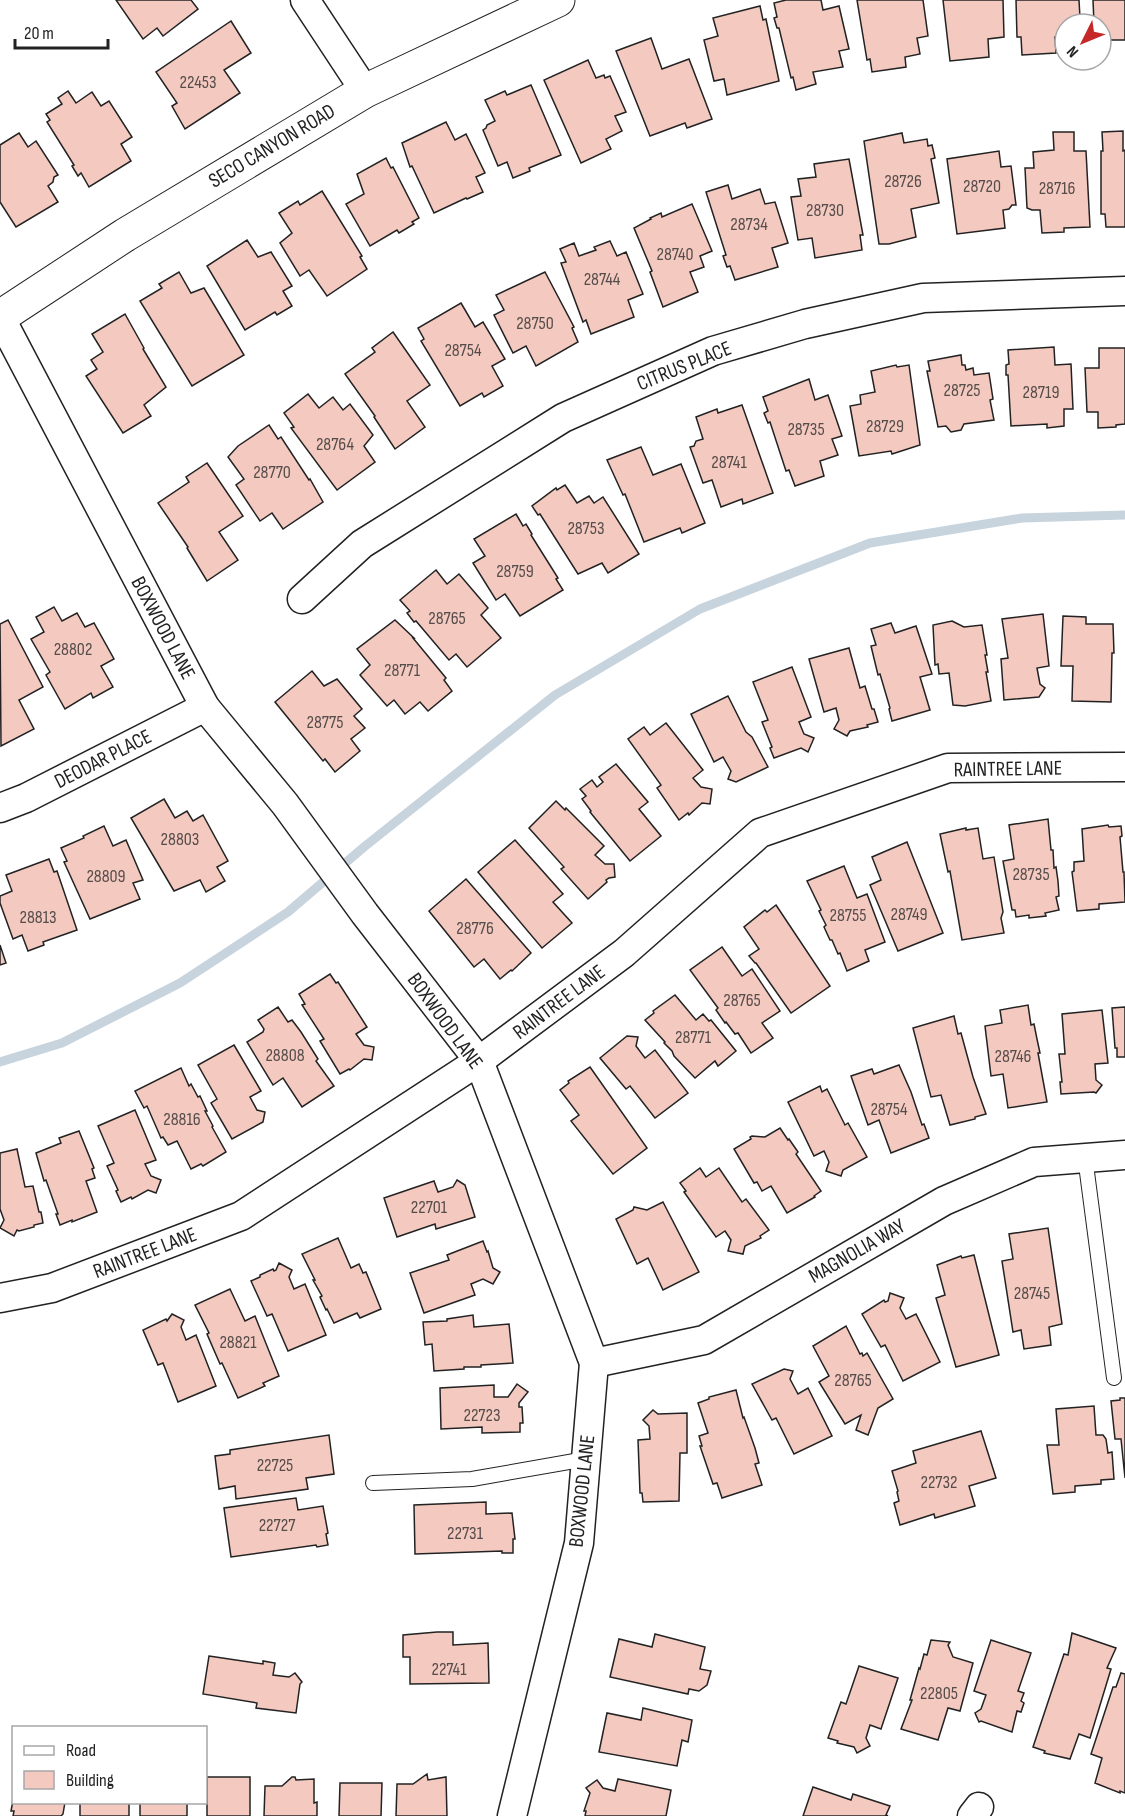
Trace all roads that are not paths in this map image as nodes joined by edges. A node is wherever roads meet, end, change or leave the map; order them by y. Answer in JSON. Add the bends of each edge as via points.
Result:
{"nodes":[{"id":1,"x":305,"y":0,"type":"edge"},
{"id":2,"x":558,"y":0,"type":"edge"},
{"id":3,"x":365,"y":91,"type":"junction"},
{"id":4,"x":1125,"y":291,"type":"edge"},
{"id":5,"x":0,"y":317,"type":"edge"},
{"id":6,"x":302,"y":598,"type":"dead end"},
{"id":7,"x":204,"y":707,"type":"junction"},
{"id":8,"x":1125,"y":767,"type":"edge"},
{"id":9,"x":0,"y":808,"type":"edge"},
{"id":10,"x":479,"y":1061,"type":"junction"},
{"id":11,"x":1125,"y":1155,"type":"edge"},
{"id":12,"x":1085,"y":1157,"type":"junction"},
{"id":13,"x":0,"y":1298,"type":"edge"},
{"id":14,"x":594,"y":1363,"type":"junction"},
{"id":15,"x":1114,"y":1378,"type":"dead end"},
{"id":16,"x":586,"y":1459,"type":"junction"},
{"id":17,"x":373,"y":1483,"type":"dead end"},
{"id":18,"x":512,"y":1816,"type":"edge"}],
"edges":[{"from":1,"to":3,"type":"street"},
{"from":2,"to":3,"type":"street","name":"SECO CANYON ROAD"},
{"from":3,"to":5,"type":"street","name":"SECO CANYON ROAD","via":[[125,235]]},
{"from":4,"to":6,"type":"street","name":"CITRUS PLACE","via":[[923,298],[805,324],[713,351],[563,418],[362,544]]},
{"from":5,"to":7,"type":"street","name":"BOXWOOD LANE"},
{"from":7,"to":9,"type":"street","name":"DEODAR PLACE"},
{"from":7,"to":10,"type":"street","name":"BOXWOOD LANE","via":[[285,804]]},
{"from":8,"to":10,"type":"street","name":"RAINTREE LANE","via":[[948,768],[759,833],[624,953]]},
{"from":10,"to":13,"type":"street","name":"RAINTREE LANE","via":[[241,1216],[52,1288]]},
{"from":10,"to":14,"type":"street","name":"BOXWOOD LANE"},
{"from":11,"to":12,"type":"street","name":"MAGNOLIA WAY"},
{"from":12,"to":14,"type":"street","name":"MAGNOLIA WAY","via":[[1034,1162],[944,1201],[704,1340]]},
{"from":12,"to":15,"type":"lane"},
{"from":14,"to":16,"type":"street","name":"BOXWOOD LANE"},
{"from":16,"to":17,"type":"lane","via":[[472,1479]]},
{"from":16,"to":18,"type":"street","name":"BOXWOOD LANE","via":[[579,1543]]}]}
